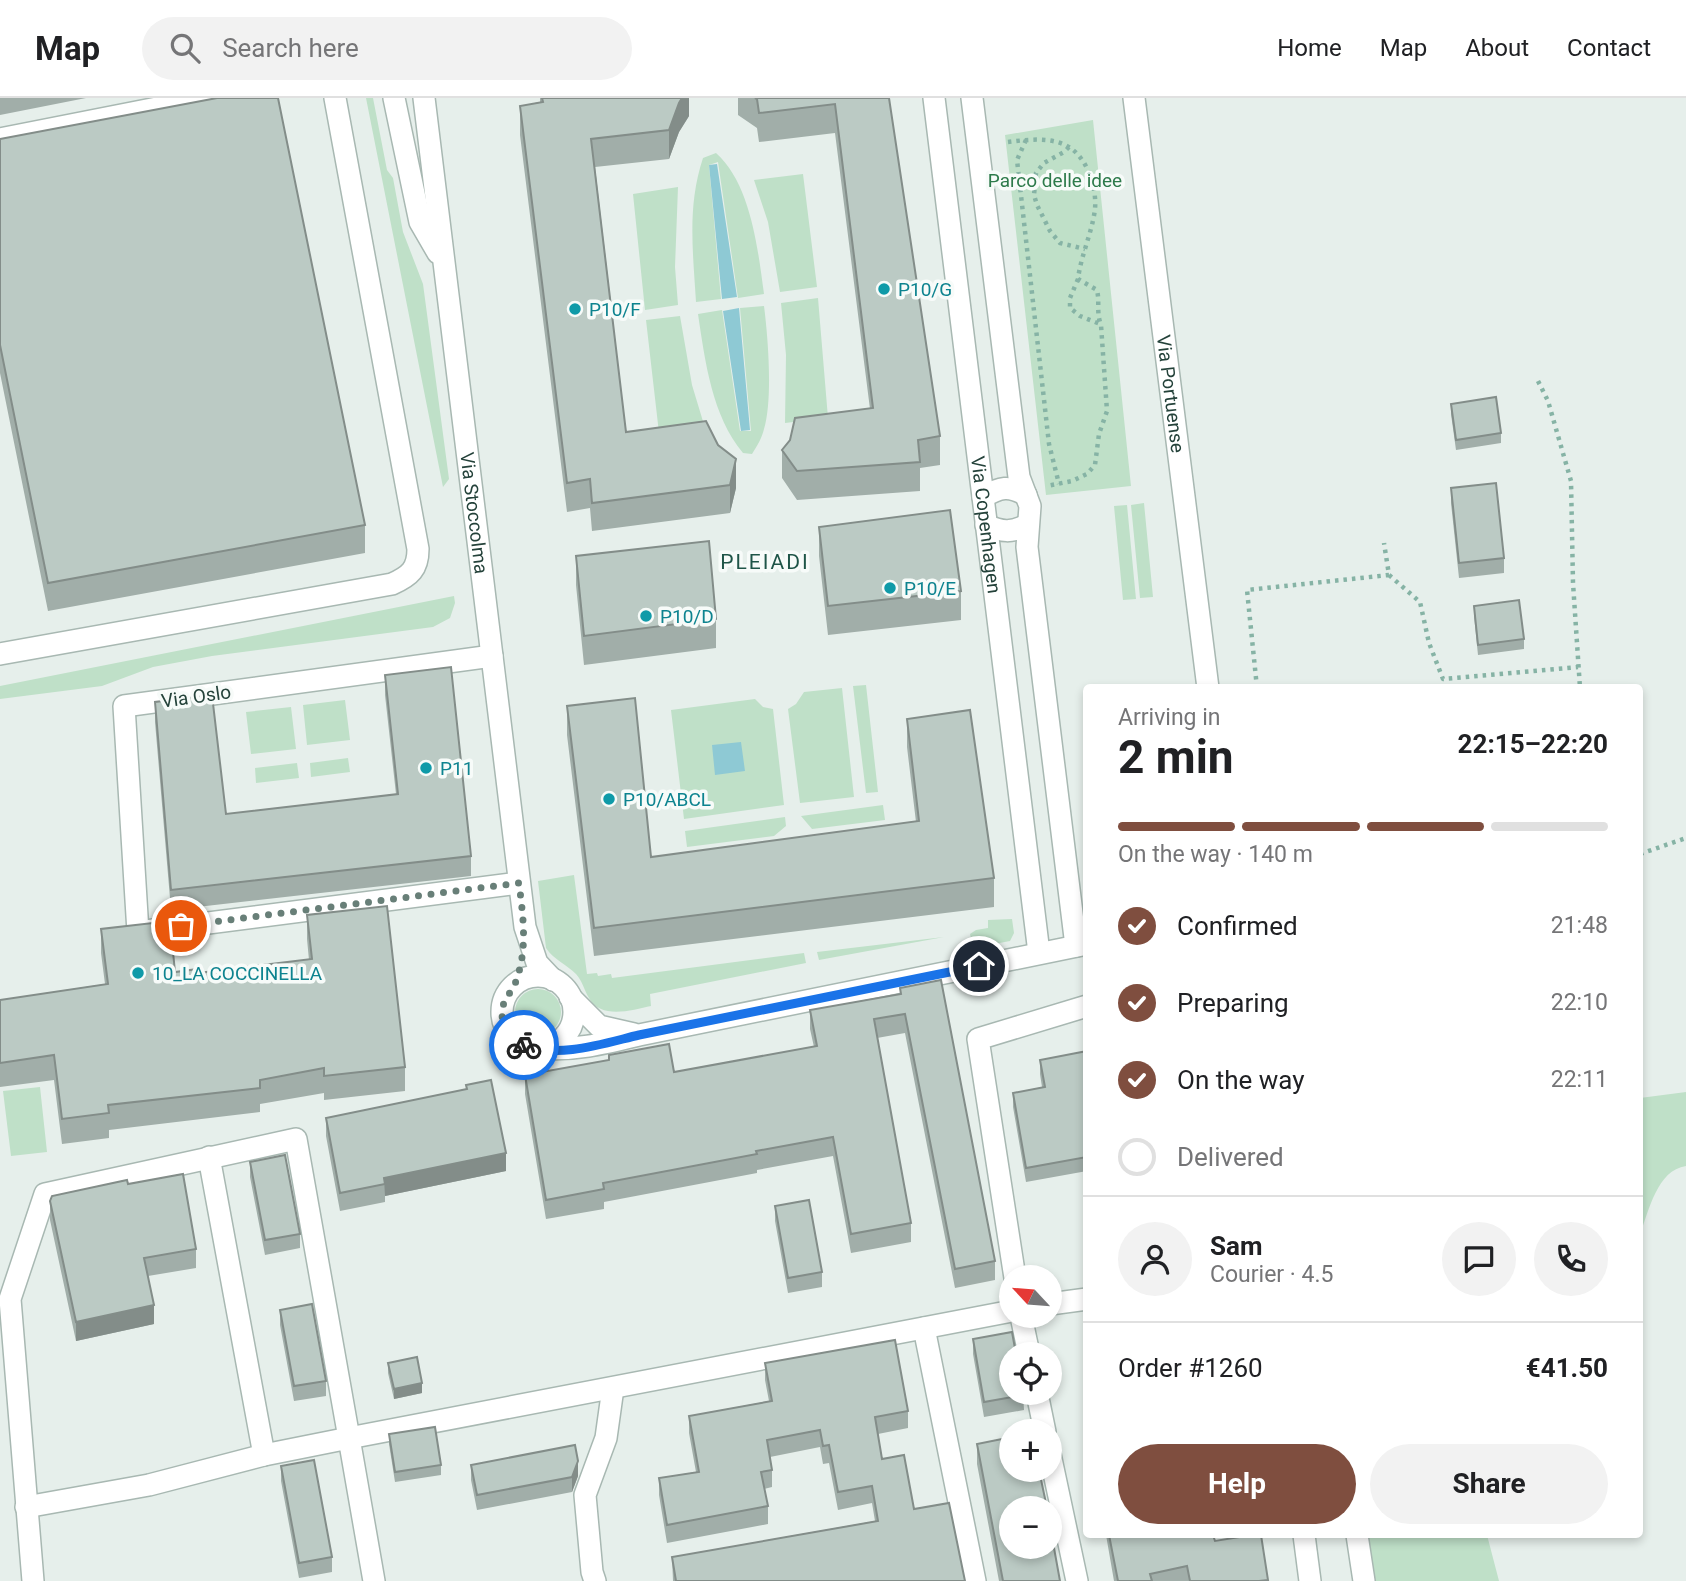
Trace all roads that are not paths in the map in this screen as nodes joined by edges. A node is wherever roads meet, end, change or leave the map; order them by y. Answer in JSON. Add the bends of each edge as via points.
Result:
{"nodes":[{"id":1,"x":208,"y":98,"type":"edge"},
{"id":2,"x":335,"y":98,"type":"edge"},
{"id":3,"x":394,"y":98,"type":"edge"},
{"id":4,"x":934,"y":98,"type":"edge"},
{"id":5,"x":972,"y":98,"type":"edge"},
{"id":6,"x":1134,"y":98,"type":"edge"},
{"id":7,"x":425,"y":101,"type":"edge"},
{"id":8,"x":0,"y":139,"type":"edge"},
{"id":9,"x":444,"y":263,"type":"junction"},
{"id":10,"x":1026,"y":495,"type":"junction"},
{"id":11,"x":983,"y":497,"type":"junction"},
{"id":12,"x":986,"y":525,"type":"junction"},
{"id":13,"x":1027,"y":525,"type":"junction"},
{"id":14,"x":0,"y":654,"type":"edge"},
{"id":15,"x":492,"y":656,"type":"junction"},
{"id":16,"x":1207,"y":684,"type":"edge"},
{"id":17,"x":519,"y":883,"type":"junction"},
{"id":18,"x":525,"y":927,"type":"junction"},
{"id":19,"x":1081,"y":945,"type":"edge"},
{"id":20,"x":1039,"y":953,"type":"junction"},
{"id":21,"x":553,"y":980,"type":"junction"},
{"id":22,"x":515,"y":984,"type":"junction"},
{"id":23,"x":570,"y":997,"type":"junction"},
{"id":24,"x":1083,"y":1007,"type":"edge"},
{"id":25,"x":639,"y":1035,"type":"junction"},
{"id":26,"x":541,"y":1048,"type":"junction"},
{"id":27,"x":209,"y":1157,"type":"junction"},
{"id":28,"x":1013,"y":1265,"type":"edge"},
{"id":29,"x":1083,"y":1300,"type":"edge"},
{"id":30,"x":1062,"y":1302,"type":"edge"},
{"id":31,"x":999,"y":1314,"type":"edge"},
{"id":32,"x":924,"y":1328,"type":"junction"},
{"id":33,"x":613,"y":1388,"type":"junction"},
{"id":34,"x":349,"y":1438,"type":"junction"},
{"id":35,"x":264,"y":1455,"type":"junction"},
{"id":36,"x":1056,"y":1482,"type":"edge"},
{"id":37,"x":26,"y":1507,"type":"junction"},
{"id":38,"x":1304,"y":1538,"type":"edge"},
{"id":39,"x":1357,"y":1538,"type":"edge"},
{"id":40,"x":33,"y":1581,"type":"edge"},
{"id":41,"x":374,"y":1581,"type":"edge"},
{"id":42,"x":595,"y":1581,"type":"edge"},
{"id":43,"x":975,"y":1581,"type":"edge"},
{"id":44,"x":1077,"y":1581,"type":"edge"},
{"id":45,"x":1310,"y":1581,"type":"edge"},
{"id":46,"x":1364,"y":1581,"type":"edge"}],
"edges":[{"from":1,"to":8,"type":"street"},
{"from":2,"to":14,"type":"street","via":[[418,549],[411,576],[392,584]]},
{"from":3,"to":9,"type":"street","via":[[420,222]]},
{"from":4,"to":11,"type":"street","name":"Via Copenhagen"},
{"from":5,"to":10,"type":"street","name":"Via Copenhagen","via":[[1018,477]]},
{"from":6,"to":16,"type":"street","name":"Via Portuense"},
{"from":7,"to":9,"type":"street","name":"Via Stoccolma"},
{"from":9,"to":15,"type":"street","name":"Via Stoccolma"},
{"from":10,"to":11,"type":"street","via":[[1013,487]]},
{"from":10,"to":13,"type":"street","name":"Via Copenhagen","via":[[1030,506]]},
{"from":11,"to":12,"type":"street","name":"Via Copenhagen"},
{"from":12,"to":13,"type":"street","via":[[1002,532]]},
{"from":12,"to":20,"type":"street","name":"Via Copenhagen"},
{"from":13,"to":19,"type":"street","name":"Via Copenhagen"},
{"from":15,"to":17,"type":"street","name":"Via Stoccolma"},
{"from":15,"to":17,"type":"street","name":"Via Oslo","via":[[124,706],[138,932]]},
{"from":17,"to":18,"type":"street","name":"Via Stoccolma"},
{"from":18,"to":21,"type":"street","name":"Via Stoccolma","via":[[537,963]]},
{"from":18,"to":22,"type":"street","name":"Via Stoccolma"},
{"from":19,"to":20,"type":"street"},
{"from":20,"to":25,"type":"street"},
{"from":21,"to":22,"type":"street","via":[[534,976]]},
{"from":21,"to":23,"type":"street"},
{"from":22,"to":26,"type":"street","via":[[503,1003],[505,1026],[519,1043]]},
{"from":23,"to":25,"type":"street","via":[[599,1027]]},
{"from":23,"to":26,"type":"street","via":[[573,1019],[569,1030],[562,1039]]},
{"from":24,"to":28,"type":"street","via":[[978,1039]]},
{"from":25,"to":26,"type":"street","via":[[586,1048]]},
{"from":27,"to":34,"type":"street","via":[[296,1139]]},
{"from":27,"to":35,"type":"street"},
{"from":27,"to":37,"type":"street","via":[[45,1194],[10,1299]]},
{"from":29,"to":30,"type":"street"},
{"from":31,"to":32,"type":"street"},
{"from":32,"to":33,"type":"street"},
{"from":32,"to":43,"type":"street"},
{"from":33,"to":34,"type":"street"},
{"from":33,"to":42,"type":"street","via":[[606,1438],[585,1495]]},
{"from":34,"to":35,"type":"street"},
{"from":34,"to":41,"type":"street"},
{"from":35,"to":37,"type":"street","via":[[149,1485]]},
{"from":36,"to":44,"type":"street"},
{"from":37,"to":40,"type":"street"},
{"from":38,"to":45,"type":"street"},
{"from":39,"to":46,"type":"street"}]}
